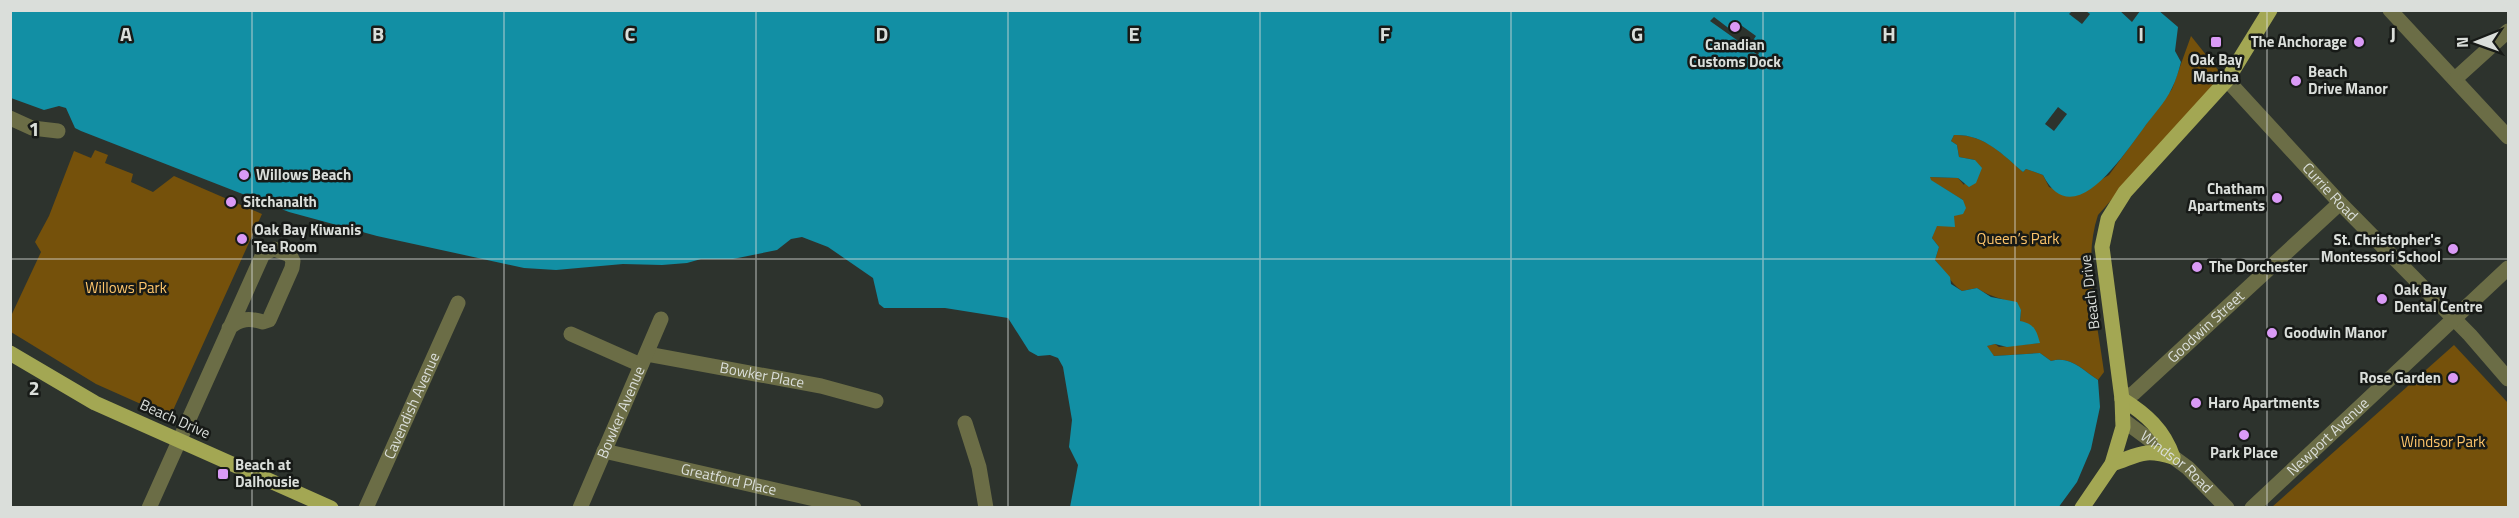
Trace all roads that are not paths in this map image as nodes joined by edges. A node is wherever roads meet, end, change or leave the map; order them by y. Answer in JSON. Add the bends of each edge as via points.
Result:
{"nodes":[{"id":1,"x":2270,"y":10,"type":"edge"},
{"id":2,"x":2390,"y":10,"type":"edge"},
{"id":3,"x":2508,"y":31,"type":"edge"},
{"id":4,"x":2455,"y":79,"type":"junction"},
{"id":5,"x":2227,"y":80,"type":"junction"},
{"id":6,"x":10,"y":118,"type":"edge"},
{"id":7,"x":58,"y":131,"type":"dead end"},
{"id":8,"x":2508,"y":136,"type":"edge"},
{"id":9,"x":2340,"y":203,"type":"junction"},
{"id":10,"x":2508,"y":268,"type":"edge"},
{"id":11,"x":458,"y":303,"type":"dead end"},
{"id":12,"x":661,"y":319,"type":"dead end"},
{"id":13,"x":2454,"y":320,"type":"junction"},
{"id":14,"x":229,"y":328,"type":"junction"},
{"id":15,"x":571,"y":334,"type":"dead end"},
{"id":16,"x":10,"y":353,"type":"edge"},
{"id":17,"x":644,"y":359,"type":"junction"},
{"id":18,"x":2508,"y":379,"type":"edge"},
{"id":19,"x":2122,"y":399,"type":"junction"},
{"id":20,"x":876,"y":401,"type":"dead end"},
{"id":21,"x":2123,"y":420,"type":"junction"},
{"id":22,"x":965,"y":423,"type":"dead end"},
{"id":23,"x":179,"y":440,"type":"junction"},
{"id":24,"x":604,"y":452,"type":"junction"},
{"id":25,"x":2173,"y":457,"type":"junction"},
{"id":26,"x":2112,"y":464,"type":"junction"},
{"id":27,"x":149,"y":507,"type":"edge"},
{"id":28,"x":331,"y":507,"type":"edge"},
{"id":29,"x":366,"y":507,"type":"edge"},
{"id":30,"x":580,"y":507,"type":"edge"},
{"id":31,"x":854,"y":507,"type":"edge"},
{"id":32,"x":986,"y":507,"type":"edge"},
{"id":33,"x":2082,"y":507,"type":"edge"},
{"id":34,"x":2227,"y":507,"type":"edge"},
{"id":35,"x":2252,"y":507,"type":"edge"}],
"edges":[{"from":1,"to":5,"type":"main road","name":"Beach Drive"},
{"from":2,"to":4,"type":"street"},
{"from":3,"to":4,"type":"street"},
{"from":4,"to":8,"type":"street"},
{"from":5,"to":9,"type":"street","name":"Currie Road"},
{"from":5,"to":19,"type":"main road","name":"Beach Drive","via":[[2125,192],[2108,219],[2102,247]]},
{"from":6,"to":7,"type":"street","via":[[32,128]]},
{"from":9,"to":13,"type":"street","name":"Currie Road"},
{"from":9,"to":19,"type":"street","name":"Goodwin Street","via":[[2134,393]]},
{"from":10,"to":13,"type":"street","name":"Newport Avenue"},
{"from":11,"to":29,"type":"street","name":"Cavendish Avenue"},
{"from":12,"to":17,"type":"street","name":"Bowker Avenue"},
{"from":13,"to":18,"type":"street","name":"Currie Road"},
{"from":13,"to":35,"type":"street","name":"Newport Avenue"},
{"from":14,"to":14,"type":"street","via":[[247,319],[269,320],[293,265],[290,255],[274,249],[265,252]]},
{"from":14,"to":23,"type":"street"},
{"from":15,"to":17,"type":"street","name":"Bowker Place"},
{"from":16,"to":23,"type":"main road","name":"Beach Drive","via":[[95,403]]},
{"from":17,"to":20,"type":"street","name":"Bowker Place","via":[[821,386]]},
{"from":17,"to":24,"type":"street","name":"Bowker Avenue"},
{"from":19,"to":21,"type":"main road","name":"Beach Drive"},
{"from":19,"to":25,"type":"main road","via":[[2166,436]]},
{"from":21,"to":25,"type":"street","name":"Windsor Road"},
{"from":21,"to":26,"type":"main road","name":"Beach Drive"},
{"from":22,"to":32,"type":"street"},
{"from":23,"to":27,"type":"street"},
{"from":23,"to":28,"type":"main road","name":"Beach Drive"},
{"from":24,"to":30,"type":"street","name":"Bowker Avenue"},
{"from":24,"to":31,"type":"street","name":"Greatford Place"},
{"from":25,"to":26,"type":"main road","via":[[2143,451]]},
{"from":25,"to":34,"type":"street","name":"Windsor Road"},
{"from":26,"to":33,"type":"main road","name":"Beach Drive"}]}
